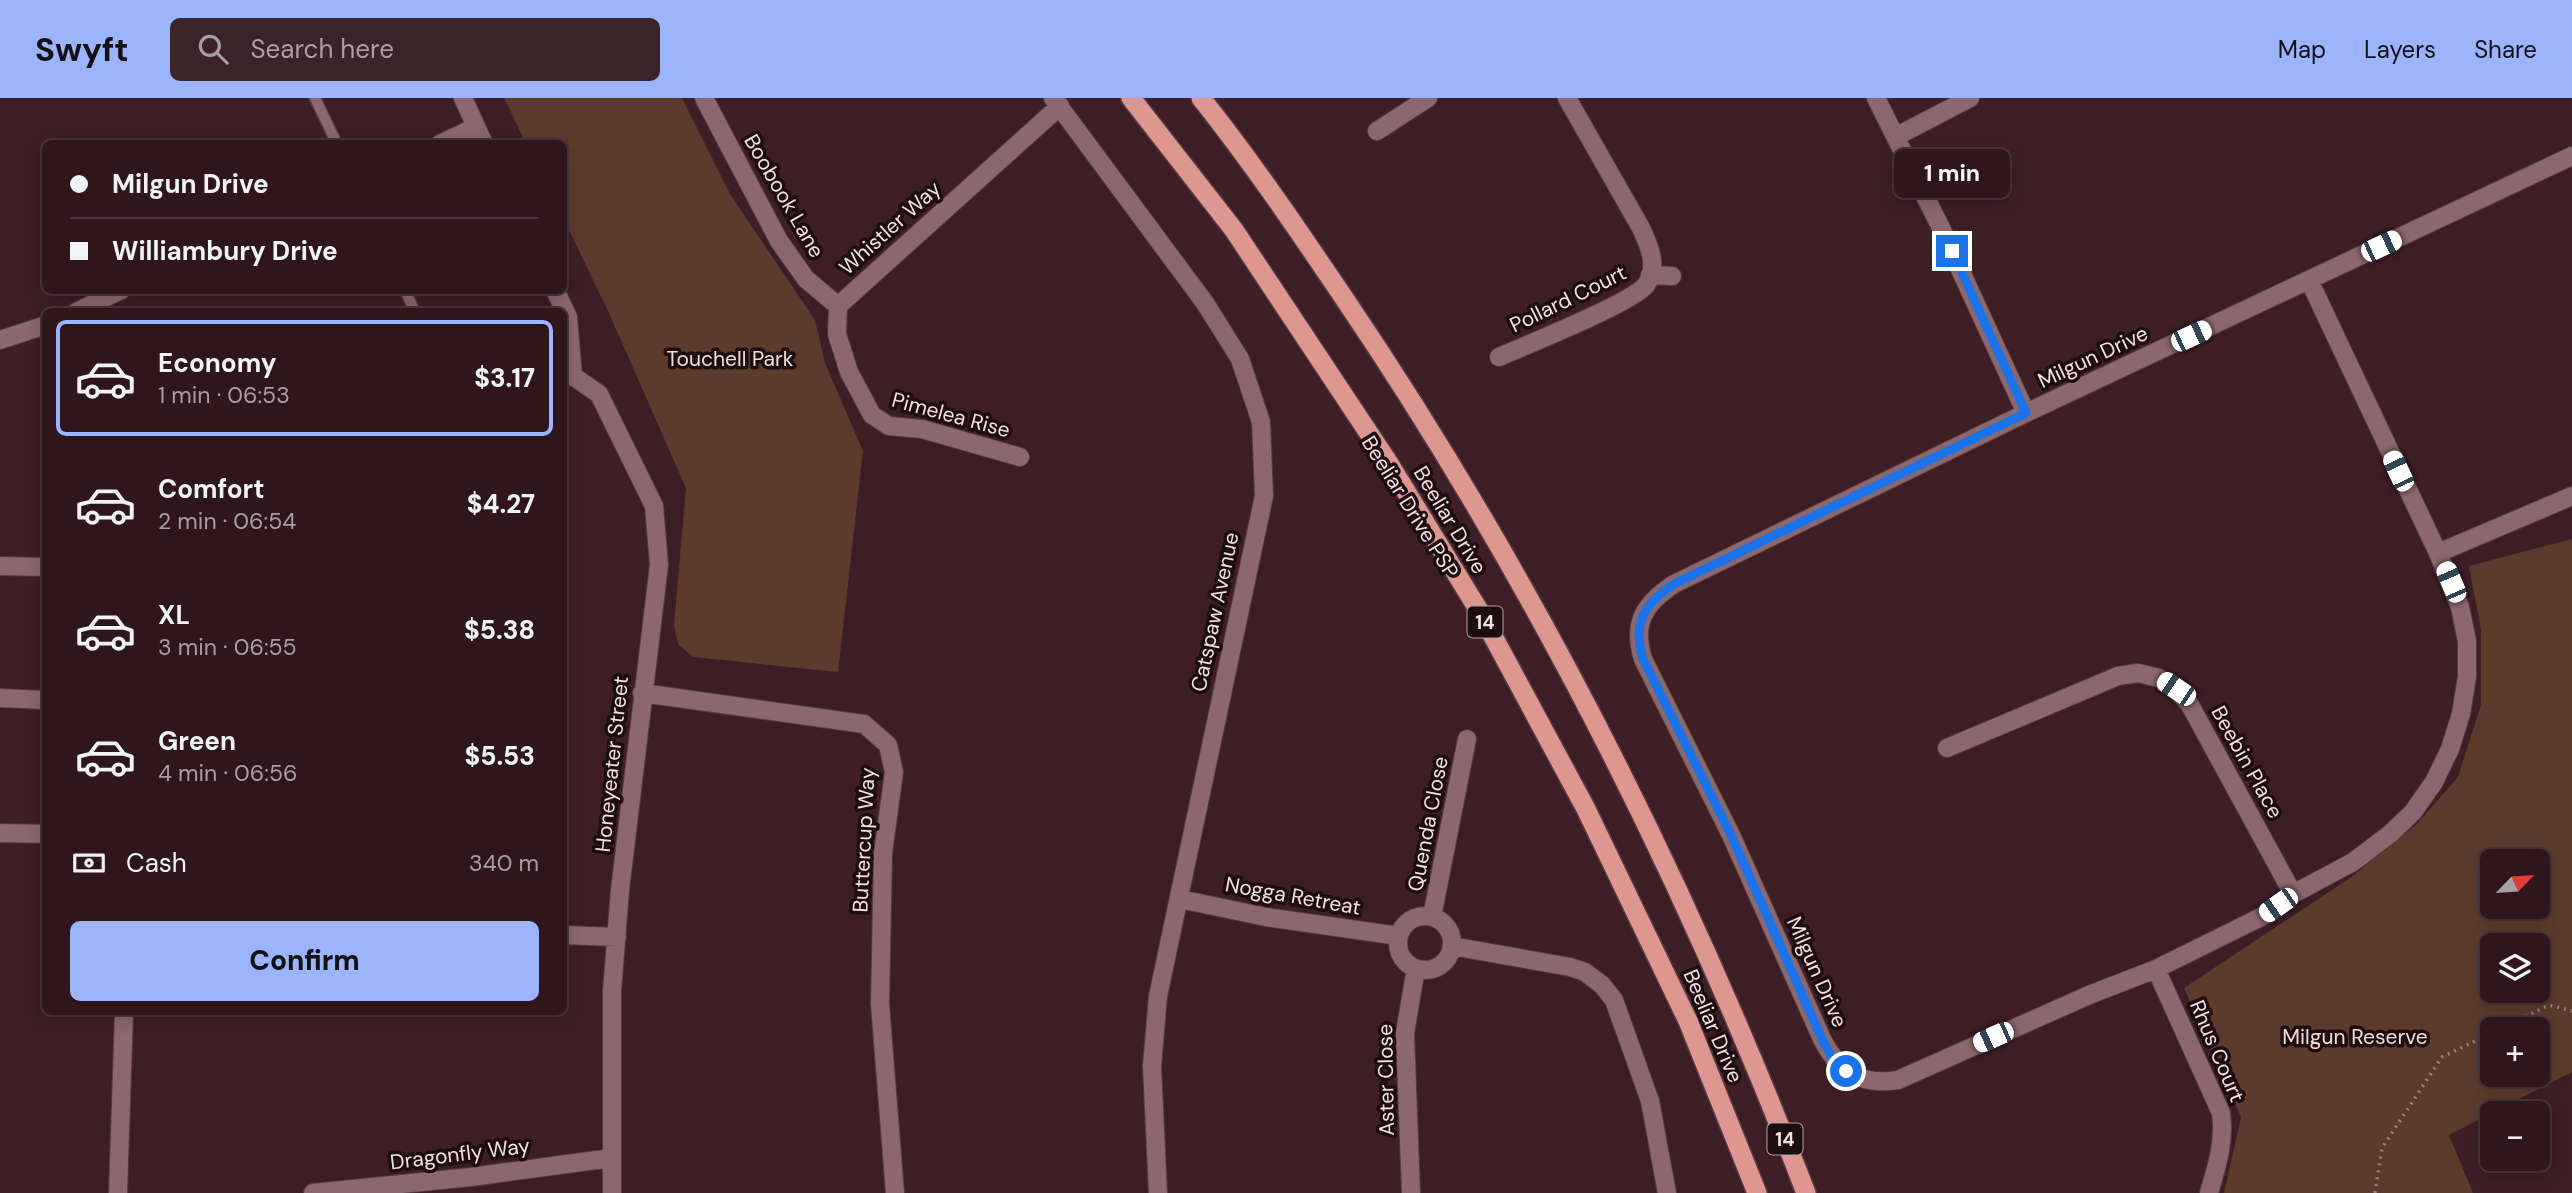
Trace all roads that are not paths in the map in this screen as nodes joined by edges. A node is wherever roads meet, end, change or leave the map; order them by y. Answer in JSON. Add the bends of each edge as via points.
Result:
{"nodes":[{"id":1,"x":315,"y":98,"type":"edge"},
{"id":2,"x":463,"y":98,"type":"edge"},
{"id":3,"x":704,"y":98,"type":"edge"},
{"id":4,"x":1131,"y":98,"type":"edge"},
{"id":5,"x":1201,"y":98,"type":"edge"},
{"id":6,"x":1428,"y":98,"type":"edge"},
{"id":7,"x":1567,"y":98,"type":"edge"},
{"id":8,"x":1876,"y":98,"type":"edge"},
{"id":9,"x":1970,"y":98,"type":"edge"},
{"id":10,"x":1056,"y":102,"type":"edge"},
{"id":11,"x":1377,"y":131,"type":"dead end"},
{"id":12,"x":480,"y":135,"type":"edge"},
{"id":13,"x":1897,"y":136,"type":"junction"},
{"id":14,"x":335,"y":140,"type":"edge"},
{"id":15,"x":458,"y":140,"type":"edge"},
{"id":16,"x":2572,"y":156,"type":"edge"},
{"id":17,"x":1650,"y":275,"type":"junction"},
{"id":18,"x":1672,"y":276,"type":"dead end"},
{"id":19,"x":2309,"y":280,"type":"junction"},
{"id":20,"x":113,"y":294,"type":"edge"},
{"id":21,"x":838,"y":306,"type":"junction"},
{"id":22,"x":84,"y":308,"type":"edge"},
{"id":23,"x":567,"y":315,"type":"edge"},
{"id":24,"x":42,"y":326,"type":"edge"},
{"id":25,"x":0,"y":340,"type":"edge"},
{"id":26,"x":1499,"y":357,"type":"dead end"},
{"id":27,"x":568,"y":377,"type":"edge"},
{"id":28,"x":2026,"y":413,"type":"junction"},
{"id":29,"x":872,"y":415,"type":"joint"},
{"id":30,"x":1020,"y":457,"type":"dead end"},
{"id":31,"x":2572,"y":496,"type":"edge"},
{"id":32,"x":2438,"y":553,"type":"junction"},
{"id":33,"x":0,"y":566,"type":"edge"},
{"id":34,"x":42,"y":567,"type":"edge"},
{"id":35,"x":642,"y":693,"type":"junction"},
{"id":36,"x":0,"y":698,"type":"edge"},
{"id":37,"x":42,"y":699,"type":"edge"},
{"id":38,"x":1467,"y":739,"type":"dead end"},
{"id":39,"x":1947,"y":748,"type":"dead end"},
{"id":40,"x":0,"y":833,"type":"edge"},
{"id":41,"x":42,"y":834,"type":"edge"},
{"id":42,"x":2293,"y":894,"type":"junction"},
{"id":43,"x":1180,"y":898,"type":"junction"},
{"id":44,"x":1432,"y":917,"type":"junction"},
{"id":45,"x":567,"y":935,"type":"edge"},
{"id":46,"x":1399,"y":936,"type":"junction"},
{"id":47,"x":617,"y":937,"type":"junction"},
{"id":48,"x":1452,"y":946,"type":"junction"},
{"id":49,"x":1416,"y":968,"type":"junction"},
{"id":50,"x":2156,"y":970,"type":"junction"},
{"id":51,"x":124,"y":1015,"type":"edge"},
{"id":52,"x":611,"y":1158,"type":"junction"},
{"id":53,"x":118,"y":1193,"type":"edge"},
{"id":54,"x":313,"y":1193,"type":"edge"},
{"id":55,"x":612,"y":1193,"type":"edge"},
{"id":56,"x":895,"y":1193,"type":"edge"},
{"id":57,"x":1158,"y":1193,"type":"edge"},
{"id":58,"x":1411,"y":1193,"type":"edge"},
{"id":59,"x":1667,"y":1193,"type":"edge"},
{"id":60,"x":1757,"y":1193,"type":"edge"},
{"id":61,"x":1806,"y":1193,"type":"edge"},
{"id":62,"x":2209,"y":1193,"type":"edge"}],
"edges":[{"from":1,"to":14,"type":"lane"},
{"from":2,"to":12,"type":"street"},
{"from":3,"to":21,"type":"street","name":"Boobook Lane","via":[[779,241],[806,279]]},
{"from":4,"to":60,"type":"highway","name":"Beeliar Drive","number":"14","via":[[1234,230],[1388,462],[1481,614],[1586,809],[1682,1009]]},
{"from":5,"to":61,"type":"highway","name":"Beeliar Drive","number":"14","via":[[1292,221],[1392,370],[1523,587],[1678,889],[1764,1084]]},
{"from":6,"to":11,"type":"street"},
{"from":7,"to":17,"type":"street","name":"Pollard Court","via":[[1642,228],[1650,247]]},
{"from":8,"to":13,"type":"street"},
{"from":9,"to":13,"type":"street"},
{"from":10,"to":21,"type":"street","name":"Whistler Way"},
{"from":10,"to":43,"type":"street","name":"Catspaw Avenue","via":[[1205,303],[1240,359],[1261,422],[1264,496]]},
{"from":12,"to":15,"type":"street"},
{"from":13,"to":28,"type":"street"},
{"from":16,"to":19,"type":"street","name":"Milgun Drive"},
{"from":17,"to":18,"type":"street","name":"Pollard Court"},
{"from":17,"to":26,"type":"street","name":"Pollard Court","via":[[1646,285],[1625,299]]},
{"from":19,"to":28,"type":"street","name":"Milgun Drive"},
{"from":19,"to":32,"type":"street","name":"Milgun Drive"},
{"from":20,"to":22,"type":"street"},
{"from":21,"to":29,"type":"street","name":"Whistler Way","via":[[837,334],[849,372]]},
{"from":23,"to":27,"type":"street"},
{"from":24,"to":25,"type":"street"},
{"from":27,"to":35,"type":"street","name":"Honeyeater Street","via":[[599,394],[654,506],[659,565]]},
{"from":28,"to":50,"type":"street","name":"Milgun Drive","via":[[1674,584],[1644,610],[1638,642],[1822,1039],[1846,1071],[1881,1083],[1898,1080]]},
{"from":29,"to":30,"type":"street","name":"Pimelea Rise","via":[[889,426],[922,429]]},
{"from":31,"to":32,"type":"street"},
{"from":32,"to":42,"type":"street","name":"Milgun Drive","via":[[2460,607],[2466,641],[2467,677],[2450,749],[2413,812],[2390,834],[2353,862]]},
{"from":33,"to":34,"type":"street"},
{"from":35,"to":47,"type":"street","name":"Honeyeater Street"},
{"from":35,"to":56,"type":"street","name":"Buttercup Way","via":[[864,724],[888,745],[894,772],[883,853],[880,1004]]},
{"from":36,"to":37,"type":"street"},
{"from":38,"to":44,"type":"street","name":"Quenda Close"},
{"from":39,"to":42,"type":"street","name":"Beebin Place","via":[[2118,676],[2138,673],[2159,678],[2176,689],[2200,721]]},
{"from":40,"to":41,"type":"street"},
{"from":42,"to":50,"type":"street","name":"Milgun Drive","via":[[2263,916]]},
{"from":43,"to":46,"type":"street","name":"Nogga Retreat"},
{"from":43,"to":57,"type":"street","name":"Catspaw Avenue","via":[[1158,996],[1152,1066]]},
{"from":44,"to":46,"type":"street","via":[[1415,917]]},
{"from":44,"to":48,"type":"street","via":[[1447,928]]},
{"from":45,"to":47,"type":"street"},
{"from":46,"to":49,"type":"street","via":[[1400,952]]},
{"from":47,"to":52,"type":"street","name":"Honeyeater Street","via":[[612,991]]},
{"from":48,"to":49,"type":"street","via":[[1443,963],[1426,970]]},
{"from":48,"to":59,"type":"street","via":[[1570,967],[1602,985],[1614,1000],[1650,1101]]},
{"from":49,"to":58,"type":"street","name":"Aster Close","via":[[1405,1033]]},
{"from":50,"to":62,"type":"street","name":"Rhus Court","via":[[2221,1113],[2221,1151]]},
{"from":51,"to":53,"type":"street"},
{"from":52,"to":54,"type":"street","name":"Dragonfly Way"},
{"from":52,"to":55,"type":"street","name":"Honeyeater Street"}]}
